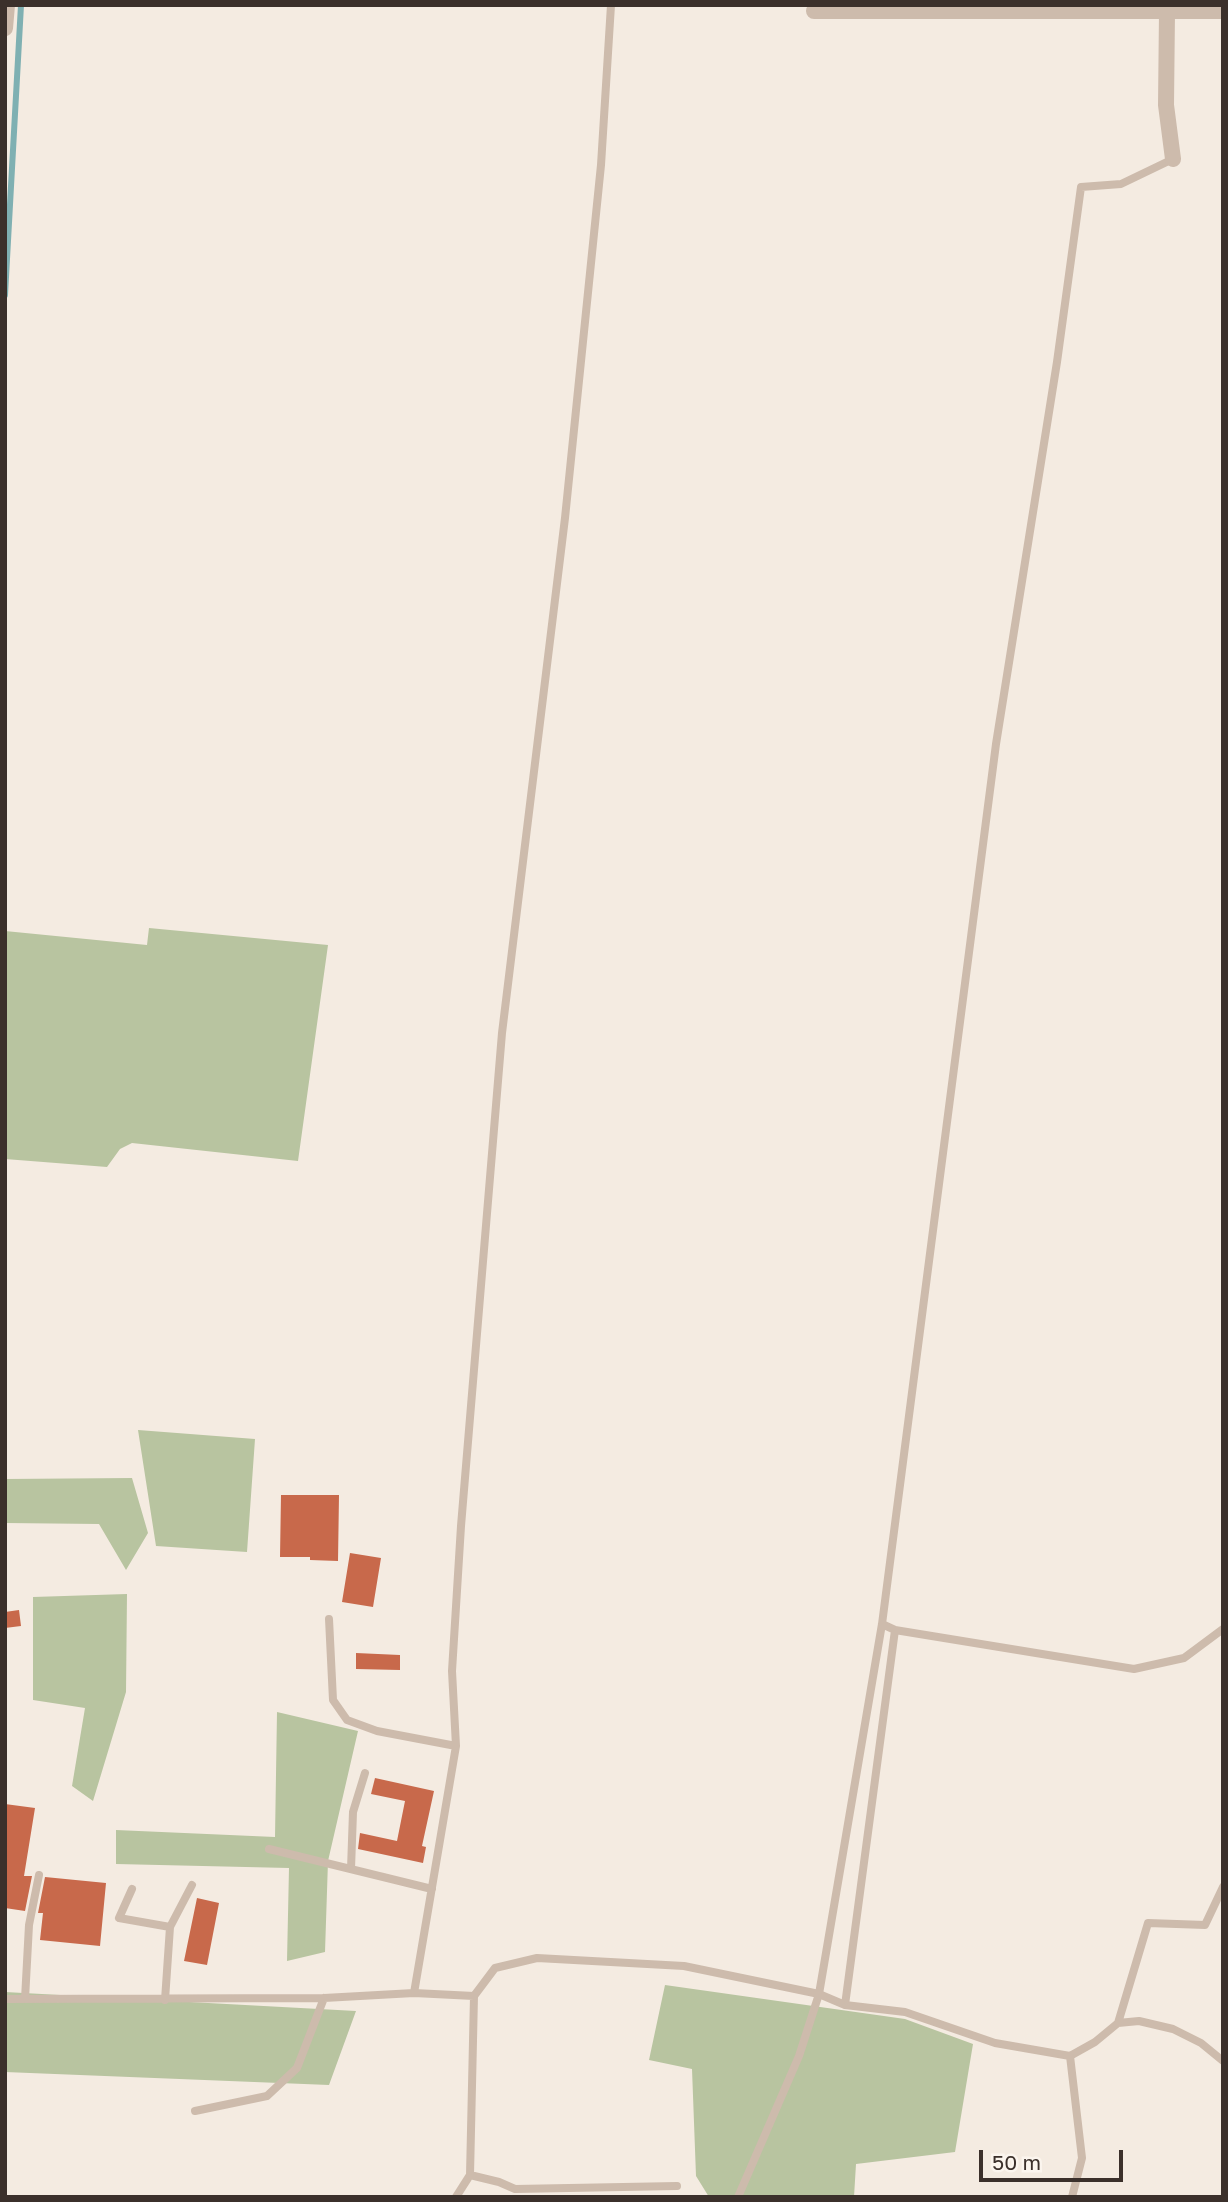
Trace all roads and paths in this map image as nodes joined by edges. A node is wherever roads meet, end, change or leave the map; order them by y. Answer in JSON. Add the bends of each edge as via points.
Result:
{"nodes":[{"id":1,"x":7,"y":5,"type":"edge"},
{"id":2,"x":611,"y":5,"type":"edge"},
{"id":3,"x":814,"y":11,"type":"dead end"},
{"id":4,"x":1223,"y":11,"type":"edge"},
{"id":5,"x":1167,"y":12,"type":"junction"},
{"id":6,"x":5,"y":28,"type":"edge"},
{"id":7,"x":1173,"y":159,"type":"joint"},
{"id":8,"x":329,"y":1619,"type":"dead end"},
{"id":9,"x":882,"y":1624,"type":"junction"},
{"id":10,"x":894,"y":1629,"type":"junction"},
{"id":11,"x":1223,"y":1629,"type":"edge"},
{"id":12,"x":456,"y":1746,"type":"junction"},
{"id":13,"x":365,"y":1773,"type":"dead end"},
{"id":14,"x":269,"y":1849,"type":"dead end"},
{"id":15,"x":351,"y":1869,"type":"junction"},
{"id":16,"x":38,"y":1875,"type":"dead end"},
{"id":17,"x":192,"y":1885,"type":"dead end"},
{"id":18,"x":1223,"y":1887,"type":"edge"},
{"id":19,"x":132,"y":1889,"type":"dead end"},
{"id":20,"x":432,"y":1889,"type":"junction"},
{"id":21,"x":170,"y":1927,"type":"junction"},
{"id":22,"x":414,"y":1993,"type":"junction"},
{"id":23,"x":818,"y":1994,"type":"junction"},
{"id":24,"x":474,"y":1996,"type":"junction"},
{"id":25,"x":324,"y":1998,"type":"junction"},
{"id":26,"x":5,"y":1999,"type":"edge"},
{"id":27,"x":25,"y":1999,"type":"junction"},
{"id":28,"x":165,"y":2000,"type":"junction"},
{"id":29,"x":845,"y":2005,"type":"junction"},
{"id":30,"x":1118,"y":2023,"type":"junction"},
{"id":31,"x":1070,"y":2056,"type":"junction"},
{"id":32,"x":1223,"y":2061,"type":"edge"},
{"id":33,"x":195,"y":2112,"type":"dead end"},
{"id":34,"x":470,"y":2175,"type":"junction"},
{"id":35,"x":677,"y":2186,"type":"dead end"},
{"id":36,"x":592,"y":2192,"type":"edge"},
{"id":37,"x":456,"y":2197,"type":"edge"},
{"id":38,"x":738,"y":2197,"type":"edge"},
{"id":39,"x":1072,"y":2197,"type":"edge"}],
"edges":[{"from":1,"to":6,"type":"street"},
{"from":2,"to":12,"type":"lane","via":[[565,518],[502,1033],[462,1512],[452,1671]]},
{"from":3,"to":5,"type":"street"},
{"from":4,"to":5,"type":"street"},
{"from":5,"to":7,"type":"street","via":[[1166,105]]},
{"from":7,"to":9,"type":"lane","via":[[1121,184],[1081,187],[994,758]]},
{"from":8,"to":12,"type":"lane","via":[[333,1700],[347,1720],[377,1731]]},
{"from":9,"to":10,"type":"lane"},
{"from":9,"to":23,"type":"lane"},
{"from":10,"to":11,"type":"lane","via":[[1134,1669],[1184,1658]]},
{"from":10,"to":29,"type":"lane"},
{"from":12,"to":20,"type":"lane"},
{"from":13,"to":15,"type":"lane","via":[[353,1812]]},
{"from":14,"to":15,"type":"lane"},
{"from":15,"to":20,"type":"lane"},
{"from":16,"to":27,"type":"lane","via":[[29,1925]]},
{"from":17,"to":21,"type":"lane"},
{"from":18,"to":30,"type":"lane","via":[[1205,1924],[1148,1923]]},
{"from":19,"to":21,"type":"lane","via":[[118,1918]]},
{"from":20,"to":22,"type":"lane"},
{"from":21,"to":28,"type":"lane"},
{"from":22,"to":24,"type":"lane"},
{"from":22,"to":25,"type":"lane"},
{"from":23,"to":24,"type":"lane","via":[[684,1966],[537,1958],[495,1968]]},
{"from":23,"to":29,"type":"lane"},
{"from":23,"to":38,"type":"lane","via":[[799,2056]]},
{"from":24,"to":34,"type":"lane"},
{"from":25,"to":28,"type":"lane"},
{"from":25,"to":33,"type":"lane","via":[[297,2068],[267,2096]]},
{"from":26,"to":27,"type":"lane"},
{"from":27,"to":28,"type":"lane"},
{"from":29,"to":31,"type":"lane","via":[[905,2012],[995,2043]]},
{"from":30,"to":31,"type":"lane"},
{"from":30,"to":32,"type":"lane","via":[[1139,2021],[1173,2029]]},
{"from":31,"to":39,"type":"lane","via":[[1083,2158]]},
{"from":34,"to":36,"type":"lane","via":[[515,2189]]},
{"from":34,"to":37,"type":"lane"},
{"from":35,"to":36,"type":"lane"}]}
